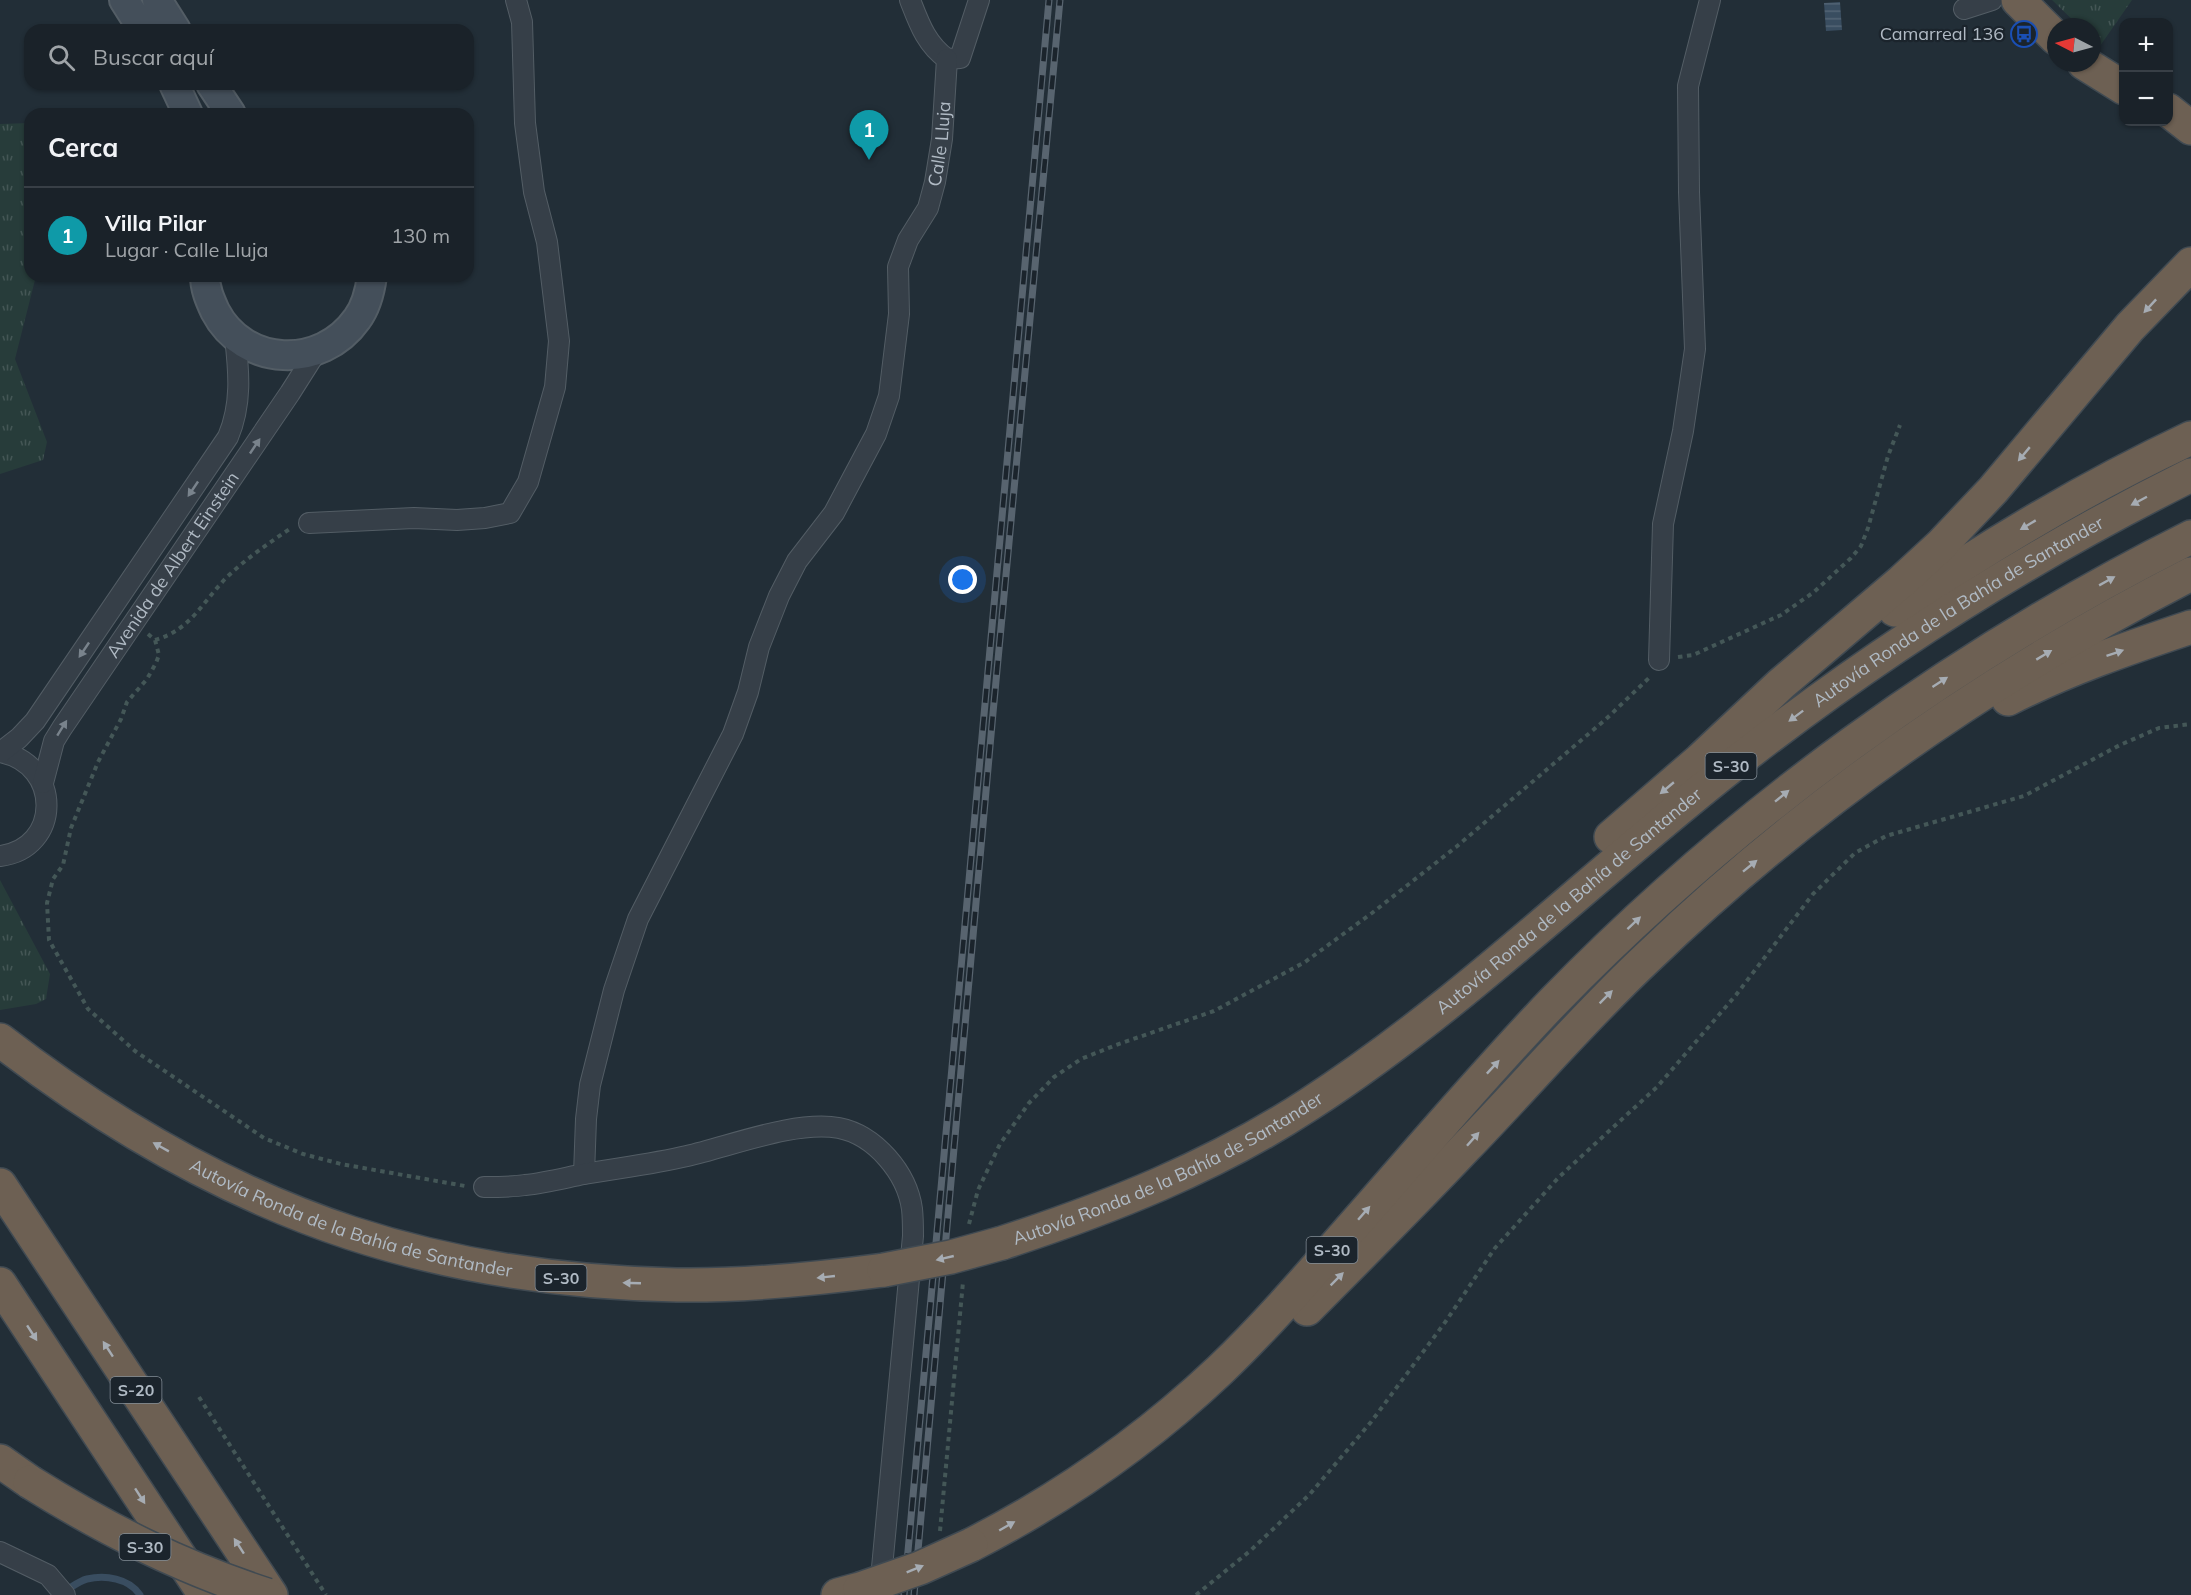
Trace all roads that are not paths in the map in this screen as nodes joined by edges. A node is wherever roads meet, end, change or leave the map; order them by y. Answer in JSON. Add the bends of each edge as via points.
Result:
{"nodes":[{"id":1,"x":124,"y":0,"type":"edge"},
{"id":2,"x":157,"y":0,"type":"edge"},
{"id":3,"x":516,"y":0,"type":"edge"},
{"id":4,"x":910,"y":0,"type":"edge"},
{"id":5,"x":979,"y":0,"type":"edge"},
{"id":6,"x":1710,"y":0,"type":"edge"},
{"id":7,"x":1992,"y":0,"type":"edge"},
{"id":8,"x":2018,"y":0,"type":"edge"},
{"id":9,"x":1965,"y":9,"type":"dead end"},
{"id":10,"x":139,"y":24,"type":"edge"},
{"id":11,"x":172,"y":24,"type":"edge"},
{"id":12,"x":2047,"y":29,"type":"edge"},
{"id":13,"x":947,"y":59,"type":"junction"},
{"id":14,"x":2098,"y":72,"type":"edge"},
{"id":15,"x":2119,"y":85,"type":"edge"},
{"id":16,"x":177,"y":90,"type":"edge"},
{"id":17,"x":215,"y":90,"type":"edge"},
{"id":18,"x":2173,"y":105,"type":"edge"},
{"id":19,"x":2191,"y":106,"type":"edge"},
{"id":20,"x":185,"y":108,"type":"edge"},
{"id":21,"x":227,"y":108,"type":"edge"},
{"id":22,"x":2173,"y":113,"type":"edge"},
{"id":23,"x":2191,"y":128,"type":"edge"},
{"id":24,"x":2191,"y":264,"type":"edge"},
{"id":25,"x":206,"y":282,"type":"edge"},
{"id":26,"x":371,"y":282,"type":"edge"},
{"id":27,"x":235,"y":338,"type":"junction"},
{"id":28,"x":316,"y":352,"type":"junction"},
{"id":29,"x":2191,"y":438,"type":"edge"},
{"id":30,"x":2191,"y":475,"type":"edge"},
{"id":31,"x":309,"y":523,"type":"road end"},
{"id":32,"x":2191,"y":537,"type":"edge"},
{"id":33,"x":2191,"y":574,"type":"edge"},
{"id":34,"x":2191,"y":627,"type":"edge"},
{"id":35,"x":1659,"y":660,"type":"road end"},
{"id":36,"x":0,"y":752,"type":"edge"},
{"id":37,"x":1700,"y":760,"type":"junction"},
{"id":38,"x":43,"y":783,"type":"junction"},
{"id":39,"x":1839,"y":794,"type":"junction"},
{"id":40,"x":0,"y":856,"type":"edge"},
{"id":41,"x":0,"y":1040,"type":"edge"},
{"id":42,"x":1306,"y":1107,"type":"junction"},
{"id":43,"x":584,"y":1174,"type":"junction"},
{"id":44,"x":0,"y":1185,"type":"edge"},
{"id":45,"x":484,"y":1187,"type":"road end"},
{"id":46,"x":0,"y":1284,"type":"edge"},
{"id":47,"x":0,"y":1461,"type":"edge"},
{"id":48,"x":1042,"y":1505,"type":"junction"},
{"id":49,"x":0,"y":1552,"type":"edge"},
{"id":50,"x":859,"y":1593,"type":"edge"},
{"id":51,"x":65,"y":1595,"type":"edge"},
{"id":52,"x":205,"y":1595,"type":"edge"},
{"id":53,"x":269,"y":1595,"type":"edge"}],
"edges":[{"from":1,"to":10,"type":"main road"},
{"from":2,"to":11,"type":"main road"},
{"from":3,"to":31,"type":"street","via":[[522,22],[525,123],[534,192],[547,242],[559,341],[555,387],[528,482],[510,513],[485,518]]},
{"from":4,"to":13,"type":"street","via":[[925,37]]},
{"from":5,"to":13,"type":"street","via":[[960,58]]},
{"from":6,"to":35,"type":"street","via":[[1689,86],[1695,349],[1663,524]]},
{"from":7,"to":9,"type":"street"},
{"from":8,"to":12,"type":"highway"},
{"from":13,"to":43,"type":"street","name":"Calle Lluja","via":[[935,182],[928,208],[908,240],[898,267],[899,314],[890,396],[876,434],[834,513],[797,561],[779,596],[733,734],[638,919],[592,1073]]},
{"from":14,"to":15,"type":"highway"},
{"from":16,"to":20,"type":"main road"},
{"from":17,"to":21,"type":"main road"},
{"from":18,"to":19,"type":"highway"},
{"from":22,"to":23,"type":"highway"},
{"from":24,"to":37,"type":"highway","one_way":true,"via":[[2130,327],[1993,490],[1940,546]]},
{"from":25,"to":27,"type":"main road","via":[[209,300]]},
{"from":26,"to":28,"type":"main road","via":[[358,319],[342,337]]},
{"from":27,"to":28,"type":"main road","via":[[257,350],[278,355]]},
{"from":27,"to":36,"type":"street","name":"Avenida de Albert Einstein","one_way":true,"via":[[239,393],[228,437],[35,721]]},
{"from":38,"to":28,"type":"street","name":"Avenida de Albert Einstein","one_way":true,"via":[[54,741]]},
{"from":29,"to":37,"type":"highway","one_way":true,"via":[[2078,496],[1916,595],[1831,656]]},
{"from":30,"to":42,"type":"highway","name":"Autovía Ronda de la Bahía de Santander","number":"S-30","one_way":true,"via":[[2010,572],[1825,695],[1694,796],[1440,1011]]},
{"from":48,"to":32,"type":"highway","number":"S-30","one_way":true,"via":[[1134,1443],[1219,1371],[1259,1332],[1552,1003],[1723,844],[1808,776],[1935,685],[2075,598]]},
{"from":39,"to":33,"type":"highway","one_way":true,"via":[[1992,688],[2100,622]]},
{"from":39,"to":34,"type":"highway","one_way":true,"via":[[2028,689],[2105,656]]},
{"from":36,"to":38,"type":"street","via":[[33,768]]},
{"from":37,"to":42,"type":"highway","one_way":true},
{"from":38,"to":40,"type":"street","via":[[47,807],[37,835],[16,852]]},
{"from":48,"to":39,"type":"highway","one_way":true,"via":[[1110,1468],[1160,1434],[1264,1351],[1649,956],[1725,887]]},
{"from":42,"to":41,"type":"highway","name":"Autovía Ronda de la Bahía de Santander","number":"S-30","one_way":true,"bridge":true,"via":[[1220,1156],[1110,1206],[951,1257],[884,1270],[788,1281],[622,1282],[513,1271],[406,1249],[300,1214],[197,1166],[85,1102]]},
{"from":43,"to":45,"type":"street","via":[[523,1186]]},
{"from":43,"to":50,"type":"street","via":[[823,1126],[857,1133],[890,1161],[905,1185],[912,1208],[913,1236]]},
{"from":53,"to":44,"type":"highway","number":"S-20","one_way":true},
{"from":46,"to":52,"type":"highway","number":"S-20","one_way":true},
{"from":47,"to":53,"type":"highway","number":"S-30","bridge":true,"via":[[84,1516],[135,1542]]},
{"from":50,"to":48,"type":"highway","number":"S-30","one_way":true,"bridge":true,"via":[[971,1545]]},
{"from":49,"to":51,"type":"street","via":[[48,1575]]}]}
